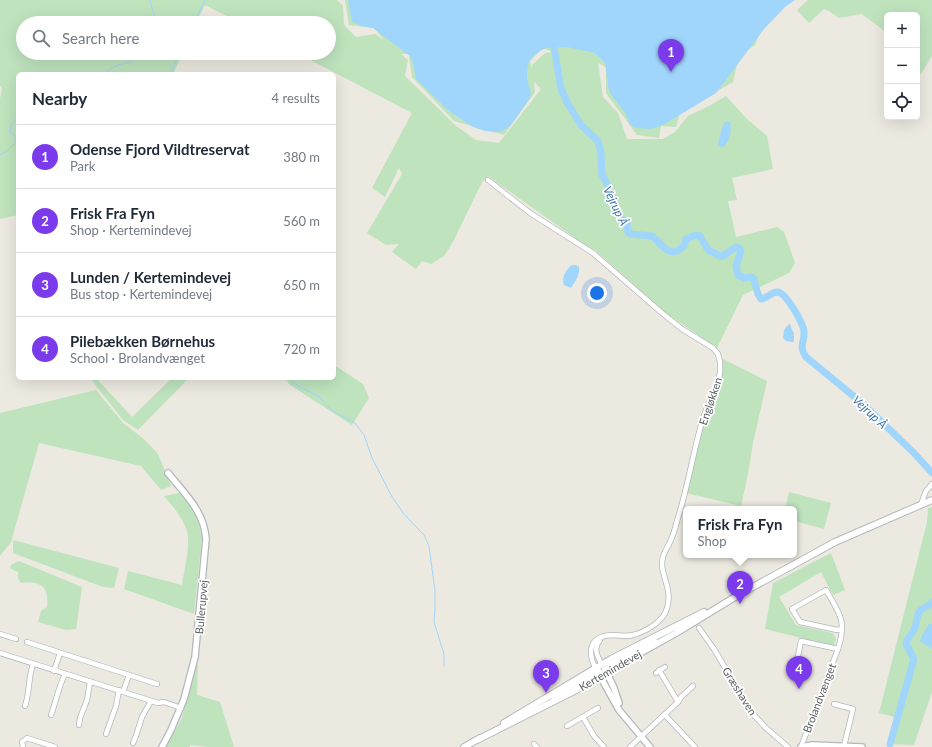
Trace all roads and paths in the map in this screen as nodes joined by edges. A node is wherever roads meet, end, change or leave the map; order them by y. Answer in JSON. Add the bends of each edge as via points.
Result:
{"nodes":[{"id":1,"x":488,"y":180,"type":"dead end"},
{"id":2,"x":168,"y":473,"type":"dead end"},
{"id":3,"x":932,"y":484,"type":"edge"},
{"id":4,"x":932,"y":500,"type":"edge"},
{"id":5,"x":921,"y":504,"type":"junction"},
{"id":6,"x":740,"y":594,"type":"junction"},
{"id":7,"x":699,"y":628,"type":"dead end"},
{"id":8,"x":842,"y":629,"type":"junction"},
{"id":9,"x":0,"y":634,"type":"edge"},
{"id":10,"x":604,"y":637,"type":"junction"},
{"id":11,"x":16,"y":639,"type":"dead end"},
{"id":12,"x":27,"y":642,"type":"dead end"},
{"id":13,"x":838,"y":649,"type":"junction"},
{"id":14,"x":0,"y":653,"type":"edge"},
{"id":15,"x":60,"y":653,"type":"junction"},
{"id":16,"x":797,"y":661,"type":"dead end"},
{"id":17,"x":32,"y":664,"type":"junction"},
{"id":18,"x":665,"y":667,"type":"dead end"},
{"id":19,"x":604,"y":669,"type":"junction"},
{"id":20,"x":54,"y":671,"type":"junction"},
{"id":21,"x":598,"y":673,"type":"junction"},
{"id":22,"x":65,"y":674,"type":"junction"},
{"id":23,"x":129,"y":675,"type":"junction"},
{"id":24,"x":90,"y":682,"type":"junction"},
{"id":25,"x":157,"y":684,"type":"dead end"},
{"id":26,"x":693,"y":686,"type":"dead end"},
{"id":27,"x":121,"y":691,"type":"junction"},
{"id":28,"x":151,"y":701,"type":"junction"},
{"id":29,"x":678,"y":702,"type":"junction"},
{"id":30,"x":834,"y":704,"type":"dead end"},
{"id":31,"x":25,"y":706,"type":"dead end"},
{"id":32,"x":181,"y":708,"type":"junction"},
{"id":33,"x":598,"y":708,"type":"dead end"},
{"id":34,"x":623,"y":713,"type":"junction"},
{"id":35,"x":51,"y":715,"type":"dead end"},
{"id":36,"x":665,"y":715,"type":"junction"},
{"id":37,"x":583,"y":717,"type":"junction"},
{"id":38,"x":79,"y":725,"type":"dead end"},
{"id":39,"x":567,"y":726,"type":"dead end"},
{"id":40,"x":106,"y":734,"type":"dead end"},
{"id":41,"x":641,"y":737,"type":"junction"},
{"id":42,"x":477,"y":740,"type":"junction"},
{"id":43,"x":133,"y":743,"type":"dead end"},
{"id":44,"x":844,"y":746,"type":"edge"},
{"id":45,"x":23,"y":747,"type":"edge"},
{"id":46,"x":55,"y":747,"type":"edge"},
{"id":47,"x":162,"y":747,"type":"edge"},
{"id":48,"x":464,"y":747,"type":"edge"},
{"id":49,"x":604,"y":747,"type":"edge"},
{"id":50,"x":630,"y":747,"type":"edge"},
{"id":51,"x":650,"y":747,"type":"edge"},
{"id":52,"x":695,"y":747,"type":"edge"},
{"id":53,"x":788,"y":747,"type":"edge"},
{"id":54,"x":801,"y":747,"type":"edge"},
{"id":55,"x":862,"y":747,"type":"edge"}],
"edges":[{"from":1,"to":10,"type":"street","name":"Engløkken","via":[[530,213],[593,253],[662,313],[682,329],[707,343],[718,354],[719,378],[704,416],[672,538],[663,556],[662,562],[670,595],[665,614],[642,632],[628,636]]},
{"from":2,"to":32,"type":"street","name":"Bullerupvej","via":[[197,509],[204,524],[206,539],[197,648]]},
{"from":3,"to":5,"type":"street"},
{"from":4,"to":5,"type":"main road","name":"Kertemindevej"},
{"from":5,"to":6,"type":"main road","name":"Kertemindevej","via":[[836,542]]},
{"from":6,"to":19,"type":"main road","name":"Kertemindevej","via":[[676,633]]},
{"from":6,"to":19,"type":"main road","name":"Kertemindevej","via":[[611,659]]},
{"from":7,"to":53,"type":"street","name":"Græshaven","via":[[752,713]]},
{"from":8,"to":8,"type":"street","name":"Brolandvænget","via":[[840,615],[826,590],[792,609],[800,622]]},
{"from":8,"to":13,"type":"street","name":"Brolandvænget"},
{"from":9,"to":11,"type":"street"},
{"from":10,"to":19,"type":"street","via":[[598,641],[596,650]]},
{"from":10,"to":21,"type":"street","via":[[594,642],[591,649],[591,658]]},
{"from":12,"to":15,"type":"street"},
{"from":13,"to":16,"type":"street","name":"Brolandvænget","via":[[801,641]]},
{"from":13,"to":54,"type":"street","name":"Brolandvænget"},
{"from":14,"to":17,"type":"street"},
{"from":15,"to":20,"type":"street"},
{"from":15,"to":23,"type":"street"},
{"from":17,"to":20,"type":"street"},
{"from":17,"to":31,"type":"street"},
{"from":18,"to":29,"type":"street","via":[[658,672]]},
{"from":19,"to":21,"type":"main road","name":"Kertemindevej"},
{"from":19,"to":34,"type":"street"},
{"from":20,"to":22,"type":"street"},
{"from":21,"to":34,"type":"street"},
{"from":21,"to":42,"type":"main road","name":"Kertemindevej"},
{"from":21,"to":42,"type":"main road","name":"Kertemindevej","via":[[527,715]]},
{"from":22,"to":24,"type":"street"},
{"from":22,"to":35,"type":"street"},
{"from":23,"to":25,"type":"street"},
{"from":23,"to":27,"type":"street"},
{"from":24,"to":27,"type":"street"},
{"from":24,"to":38,"type":"street"},
{"from":26,"to":29,"type":"street"},
{"from":27,"to":28,"type":"street"},
{"from":27,"to":40,"type":"street"},
{"from":28,"to":32,"type":"street"},
{"from":28,"to":43,"type":"street"},
{"from":29,"to":36,"type":"street"},
{"from":30,"to":44,"type":"street","via":[[853,709]]},
{"from":32,"to":47,"type":"street","name":"Bullerupvej"},
{"from":33,"to":37,"type":"street"},
{"from":34,"to":41,"type":"street"},
{"from":36,"to":41,"type":"street"},
{"from":36,"to":52,"type":"street"},
{"from":37,"to":39,"type":"street"},
{"from":37,"to":49,"type":"street"},
{"from":41,"to":50,"type":"street"},
{"from":41,"to":51,"type":"street"},
{"from":42,"to":48,"type":"main road","name":"Kertemindevej"},
{"from":44,"to":54,"type":"street"},
{"from":44,"to":55,"type":"street"},
{"from":45,"to":46,"type":"street","via":[[22,742],[27,738]]}]}
